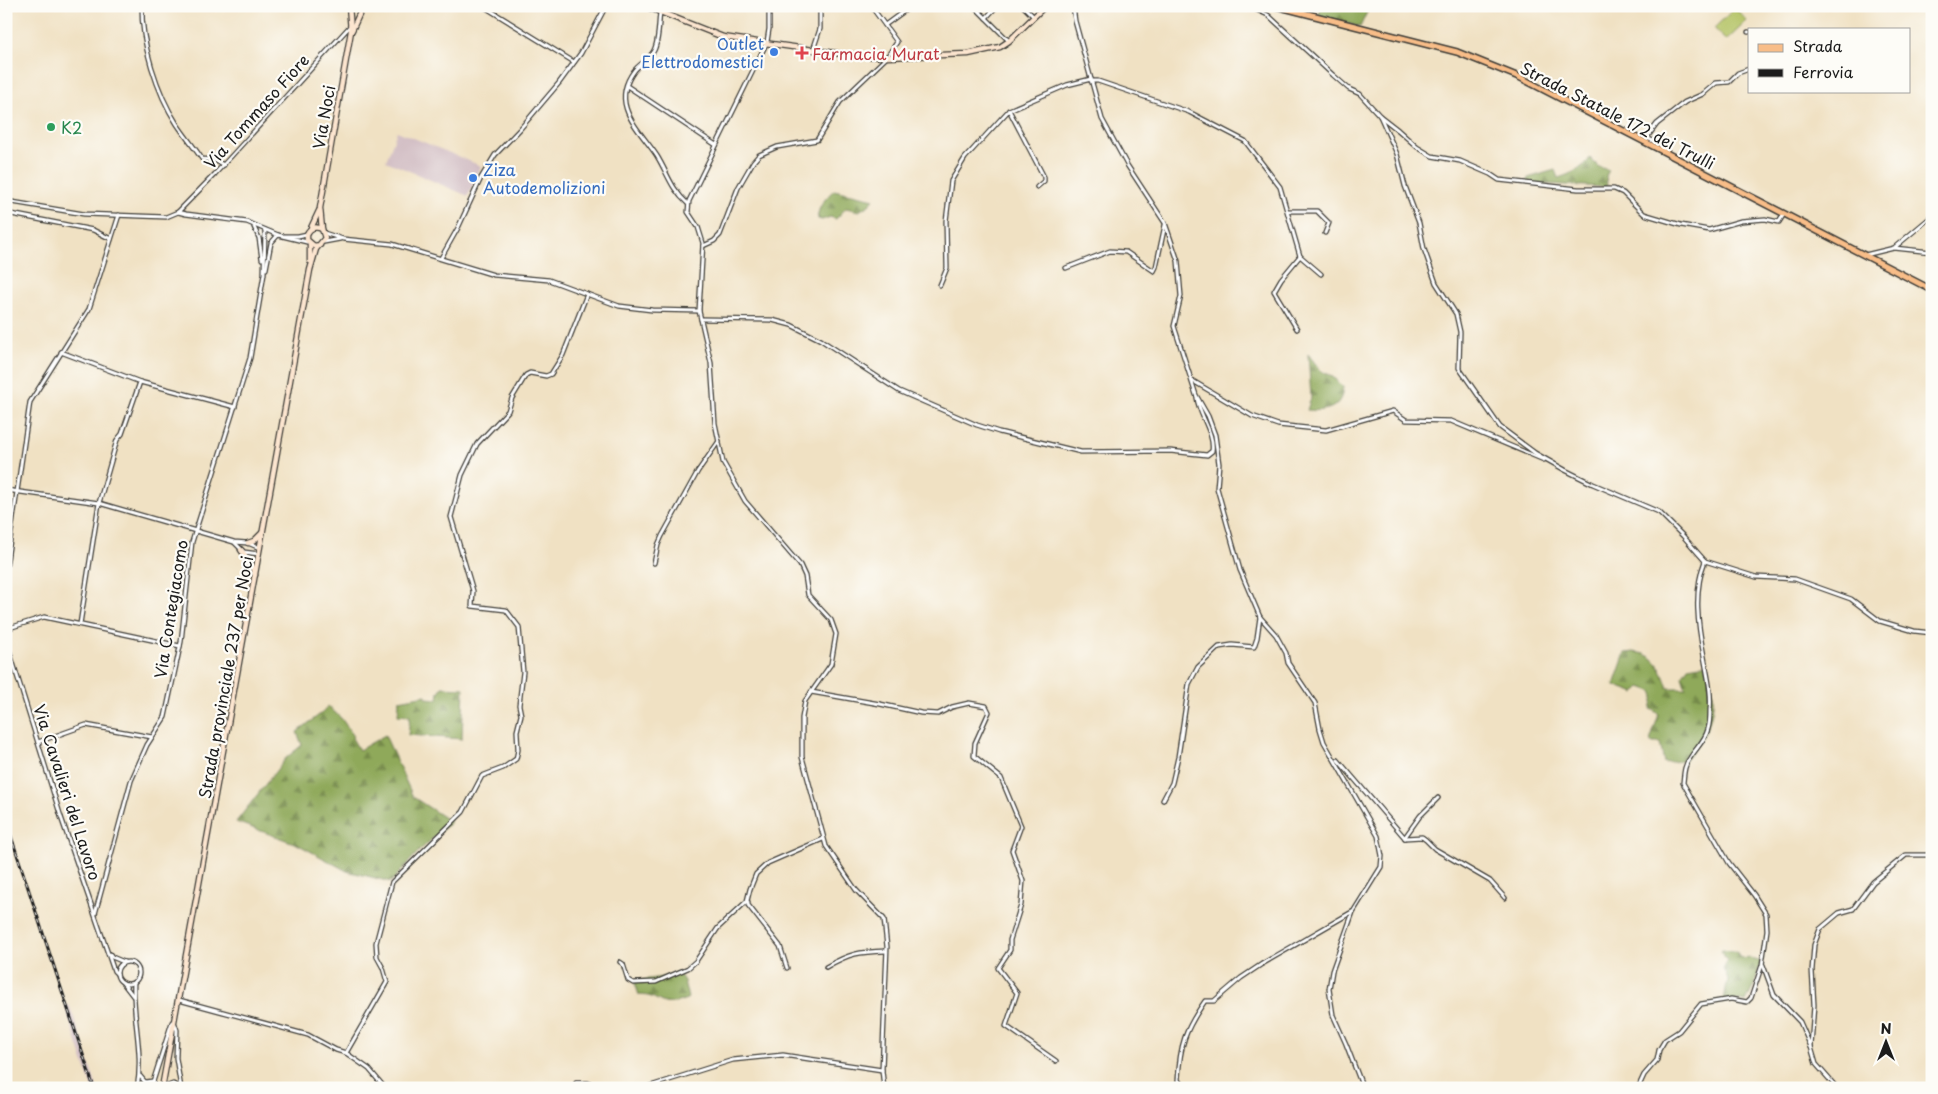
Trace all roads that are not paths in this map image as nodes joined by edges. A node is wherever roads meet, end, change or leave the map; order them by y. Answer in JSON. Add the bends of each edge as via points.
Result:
{"nodes":[{"id":1,"x":142,"y":6,"type":"edge"},
{"id":2,"x":349,"y":6,"type":"edge"},
{"id":3,"x":362,"y":6,"type":"edge"},
{"id":4,"x":483,"y":6,"type":"edge"},
{"id":5,"x":606,"y":6,"type":"edge"},
{"id":6,"x":645,"y":6,"type":"edge"},
{"id":7,"x":769,"y":6,"type":"edge"},
{"id":8,"x":820,"y":6,"type":"edge"},
{"id":9,"x":872,"y":6,"type":"edge"},
{"id":10,"x":911,"y":6,"type":"edge"},
{"id":11,"x":974,"y":6,"type":"edge"},
{"id":12,"x":996,"y":6,"type":"edge"},
{"id":13,"x":1023,"y":6,"type":"edge"},
{"id":14,"x":1045,"y":6,"type":"edge"},
{"id":15,"x":1073,"y":6,"type":"edge"},
{"id":16,"x":1248,"y":6,"type":"edge"},
{"id":17,"x":1276,"y":6,"type":"edge"},
{"id":18,"x":660,"y":9,"type":"edge"},
{"id":19,"x":1035,"y":17,"type":"junction"},
{"id":20,"x":986,"y":18,"type":"junction"},
{"id":21,"x":351,"y":25,"type":"junction"},
{"id":22,"x":885,"y":25,"type":"junction"},
{"id":23,"x":351,"y":31,"type":"junction"},
{"id":24,"x":1009,"y":41,"type":"junction"},
{"id":25,"x":767,"y":42,"type":"junction"},
{"id":26,"x":813,"y":50,"type":"junction"},
{"id":27,"x":887,"y":57,"type":"junction"},
{"id":28,"x":574,"y":62,"type":"junction"},
{"id":29,"x":1748,"y":69,"type":"edge"},
{"id":30,"x":1091,"y":81,"type":"junction"},
{"id":31,"x":626,"y":85,"type":"junction"},
{"id":32,"x":1009,"y":110,"type":"junction"},
{"id":33,"x":1380,"y":116,"type":"junction"},
{"id":34,"x":716,"y":145,"type":"junction"},
{"id":35,"x":1664,"y":152,"type":"junction"},
{"id":36,"x":224,"y":165,"type":"junction"},
{"id":37,"x":1037,"y":187,"type":"dead end"},
{"id":38,"x":6,"y":201,"type":"edge"},
{"id":39,"x":688,"y":204,"type":"junction"},
{"id":40,"x":320,"y":208,"type":"junction"},
{"id":41,"x":1288,"y":211,"type":"junction"},
{"id":42,"x":178,"y":212,"type":"junction"},
{"id":43,"x":6,"y":213,"type":"edge"},
{"id":44,"x":1784,"y":213,"type":"junction"},
{"id":45,"x":119,"y":215,"type":"junction"},
{"id":46,"x":1932,"y":216,"type":"edge"},
{"id":47,"x":1165,"y":223,"type":"junction"},
{"id":48,"x":254,"y":227,"type":"junction"},
{"id":49,"x":311,"y":228,"type":"junction"},
{"id":50,"x":265,"y":230,"type":"junction"},
{"id":51,"x":323,"y":231,"type":"junction"},
{"id":52,"x":1326,"y":233,"type":"dead end"},
{"id":53,"x":307,"y":234,"type":"junction"},
{"id":54,"x":278,"y":235,"type":"junction"},
{"id":55,"x":112,"y":239,"type":"junction"},
{"id":56,"x":343,"y":239,"type":"junction"},
{"id":57,"x":309,"y":243,"type":"junction"},
{"id":58,"x":322,"y":243,"type":"junction"},
{"id":59,"x":703,"y":246,"type":"junction"},
{"id":60,"x":1894,"y":248,"type":"junction"},
{"id":61,"x":1932,"y":252,"type":"edge"},
{"id":62,"x":1864,"y":255,"type":"junction"},
{"id":63,"x":1300,"y":256,"type":"junction"},
{"id":64,"x":441,"y":258,"type":"junction"},
{"id":65,"x":1066,"y":268,"type":"dead end"},
{"id":66,"x":310,"y":270,"type":"junction"},
{"id":67,"x":264,"y":274,"type":"junction"},
{"id":68,"x":1321,"y":274,"type":"dead end"},
{"id":69,"x":940,"y":285,"type":"dead end"},
{"id":70,"x":1932,"y":290,"type":"edge"},
{"id":71,"x":587,"y":294,"type":"junction"},
{"id":72,"x":699,"y":311,"type":"junction"},
{"id":73,"x":701,"y":319,"type":"junction"},
{"id":74,"x":1297,"y":328,"type":"dead end"},
{"id":75,"x":61,"y":352,"type":"junction"},
{"id":76,"x":1193,"y":381,"type":"junction"},
{"id":77,"x":140,"y":382,"type":"junction"},
{"id":78,"x":1196,"y":395,"type":"junction"},
{"id":79,"x":234,"y":407,"type":"junction"},
{"id":80,"x":719,"y":441,"type":"junction"},
{"id":81,"x":1558,"y":466,"type":"junction"},
{"id":82,"x":6,"y":490,"type":"edge"},
{"id":83,"x":18,"y":492,"type":"junction"},
{"id":84,"x":99,"y":503,"type":"junction"},
{"id":85,"x":197,"y":530,"type":"junction"},
{"id":86,"x":263,"y":532,"type":"junction"},
{"id":87,"x":234,"y":542,"type":"junction"},
{"id":88,"x":248,"y":543,"type":"junction"},
{"id":89,"x":261,"y":548,"type":"junction"},
{"id":90,"x":241,"y":550,"type":"junction"},
{"id":91,"x":260,"y":554,"type":"junction"},
{"id":92,"x":1705,"y":561,"type":"junction"},
{"id":93,"x":654,"y":563,"type":"dead end"},
{"id":94,"x":6,"y":568,"type":"edge"},
{"id":95,"x":255,"y":576,"type":"junction"},
{"id":96,"x":1260,"y":617,"type":"junction"},
{"id":97,"x":80,"y":624,"type":"junction"},
{"id":98,"x":6,"y":629,"type":"edge"},
{"id":99,"x":1932,"y":633,"type":"edge"},
{"id":100,"x":6,"y":640,"type":"edge"},
{"id":101,"x":180,"y":646,"type":"junction"},
{"id":102,"x":811,"y":692,"type":"junction"},
{"id":103,"x":152,"y":737,"type":"junction"},
{"id":104,"x":38,"y":742,"type":"junction"},
{"id":105,"x":1331,"y":752,"type":"junction"},
{"id":106,"x":1438,"y":798,"type":"dead end"},
{"id":107,"x":1163,"y":800,"type":"dead end"},
{"id":108,"x":1405,"y":838,"type":"junction"},
{"id":109,"x":823,"y":839,"type":"junction"},
{"id":110,"x":1932,"y":855,"type":"edge"},
{"id":111,"x":1505,"y":898,"type":"dead end"},
{"id":112,"x":747,"y":901,"type":"junction"},
{"id":113,"x":1353,"y":912,"type":"junction"},
{"id":114,"x":95,"y":914,"type":"junction"},
{"id":115,"x":886,"y":951,"type":"junction"},
{"id":116,"x":109,"y":952,"type":"junction"},
{"id":117,"x":124,"y":962,"type":"junction"},
{"id":118,"x":620,"y":962,"type":"dead end"},
{"id":119,"x":1762,"y":964,"type":"junction"},
{"id":120,"x":826,"y":967,"type":"dead end"},
{"id":121,"x":787,"y":968,"type":"dead end"},
{"id":122,"x":117,"y":974,"type":"junction"},
{"id":123,"x":134,"y":982,"type":"junction"},
{"id":124,"x":124,"y":983,"type":"junction"},
{"id":125,"x":133,"y":997,"type":"junction"},
{"id":126,"x":179,"y":1000,"type":"junction"},
{"id":127,"x":177,"y":1013,"type":"junction"},
{"id":128,"x":175,"y":1024,"type":"junction"},
{"id":129,"x":1812,"y":1047,"type":"junction"},
{"id":130,"x":346,"y":1053,"type":"junction"},
{"id":131,"x":1056,"y":1060,"type":"dead end"},
{"id":132,"x":882,"y":1070,"type":"junction"},
{"id":133,"x":140,"y":1075,"type":"junction"},
{"id":134,"x":153,"y":1081,"type":"junction"},
{"id":135,"x":576,"y":1083,"type":"dead end"},
{"id":136,"x":137,"y":1088,"type":"edge"},
{"id":137,"x":151,"y":1088,"type":"edge"},
{"id":138,"x":162,"y":1088,"type":"edge"},
{"id":139,"x":180,"y":1088,"type":"edge"},
{"id":140,"x":385,"y":1088,"type":"edge"},
{"id":141,"x":643,"y":1088,"type":"edge"},
{"id":142,"x":884,"y":1088,"type":"edge"},
{"id":143,"x":1184,"y":1088,"type":"edge"},
{"id":144,"x":1363,"y":1088,"type":"edge"},
{"id":145,"x":1638,"y":1088,"type":"edge"},
{"id":146,"x":1836,"y":1088,"type":"edge"}],
"edges":[{"from":1,"to":36,"type":"street","via":[[142,23],[156,82],[167,105],[202,159]]},
{"from":2,"to":21,"type":"main road"},
{"from":3,"to":23,"type":"main road"},
{"from":4,"to":28,"type":"street"},
{"from":5,"to":28,"type":"street"},
{"from":6,"to":18,"type":"main road"},
{"from":7,"to":25,"type":"street"},
{"from":8,"to":26,"type":"street","via":[[820,30]]},
{"from":9,"to":22,"type":"street"},
{"from":10,"to":22,"type":"street"},
{"from":11,"to":20,"type":"street"},
{"from":12,"to":20,"type":"street"},
{"from":13,"to":19,"type":"street"},
{"from":14,"to":19,"type":"main road"},
{"from":15,"to":30,"type":"street"},
{"from":16,"to":33,"type":"street","via":[[1268,15],[1338,79],[1360,94]]},
{"from":17,"to":35,"type":"main road","name":"Strada Statale 172 dei Trulli","via":[[1457,52],[1519,77]]},
{"from":18,"to":25,"type":"main road","via":[[723,36]]},
{"from":18,"to":31,"type":"street","via":[[655,49],[634,71]]},
{"from":19,"to":24,"type":"main road"},
{"from":20,"to":24,"type":"street"},
{"from":21,"to":23,"type":"main road"},
{"from":21,"to":36,"type":"street","name":"Via Tommaso Fiore"},
{"from":22,"to":27,"type":"street","via":[[896,42]]},
{"from":23,"to":40,"type":"main road","name":"Via Noci"},
{"from":24,"to":27,"type":"main road","via":[[1000,47],[968,54]]},
{"from":25,"to":26,"type":"main road"},
{"from":25,"to":34,"type":"street"},
{"from":26,"to":27,"type":"main road"},
{"from":27,"to":59,"type":"street","via":[[840,102],[817,140],[777,147],[759,155],[738,188],[720,234]]},
{"from":28,"to":64,"type":"street","via":[[495,155]]},
{"from":29,"to":35,"type":"street","via":[[1729,82],[1712,85],[1657,124],[1648,136],[1665,147]]},
{"from":30,"to":32,"type":"street","via":[[1067,85]]},
{"from":30,"to":41,"type":"street","via":[[1189,112],[1246,141],[1280,187]]},
{"from":30,"to":47,"type":"street","via":[[1102,119]]},
{"from":31,"to":34,"type":"street"},
{"from":31,"to":39,"type":"street","via":[[625,102],[632,124],[661,162],[673,189]]},
{"from":32,"to":37,"type":"street","via":[[1044,177]]},
{"from":32,"to":69,"type":"street","via":[[965,158],[950,181],[946,221],[947,268]]},
{"from":33,"to":44,"type":"street","via":[[1432,156],[1460,161],[1499,180],[1578,189],[1614,189],[1623,193],[1644,214],[1681,225],[1709,230],[1741,221],[1765,219],[1779,222]]},
{"from":33,"to":81,"type":"street","via":[[1397,154],[1436,283],[1456,314],[1460,332],[1459,368],[1500,427]]},
{"from":34,"to":39,"type":"street"},
{"from":35,"to":44,"type":"main road","name":"Strada Statale 172 dei Trulli"},
{"from":36,"to":42,"type":"street","name":"Via Tommaso Fiore"},
{"from":38,"to":45,"type":"street","via":[[84,214]]},
{"from":39,"to":59,"type":"street","via":[[688,212],[698,227]]},
{"from":40,"to":49,"type":"main road","name":"Via Noci"},
{"from":40,"to":51,"type":"main road","name":"Via Noci"},
{"from":41,"to":52,"type":"street","via":[[1318,211],[1329,223]]},
{"from":41,"to":63,"type":"street"},
{"from":42,"to":45,"type":"street","via":[[166,217]]},
{"from":42,"to":48,"type":"street","via":[[247,222]]},
{"from":43,"to":55,"type":"street","via":[[93,230]]},
{"from":44,"to":62,"type":"main road","name":"Strada Statale 172 dei Trulli"},
{"from":45,"to":55,"type":"street"},
{"from":46,"to":60,"type":"street"},
{"from":47,"to":65,"type":"street","via":[[1154,271],[1126,252],[1110,251]]},
{"from":47,"to":76,"type":"street","via":[[1178,261],[1181,296],[1174,326]]},
{"from":48,"to":50,"type":"street"},
{"from":48,"to":67,"type":"street","name":"Via Contegiacomo"},
{"from":49,"to":51,"type":"main road"},
{"from":49,"to":53,"type":"main road"},
{"from":50,"to":54,"type":"street"},
{"from":50,"to":67,"type":"street","name":"Via Contegiacomo"},
{"from":51,"to":56,"type":"street"},
{"from":51,"to":58,"type":"main road"},
{"from":53,"to":54,"type":"street"},
{"from":53,"to":57,"type":"main road"},
{"from":54,"to":57,"type":"street"},
{"from":54,"to":67,"type":"street","name":"Via Contegiacomo","via":[[271,243]]},
{"from":55,"to":75,"type":"street","via":[[89,309]]},
{"from":56,"to":58,"type":"street"},
{"from":56,"to":64,"type":"street","via":[[392,244]]},
{"from":57,"to":58,"type":"main road","via":[[316,246]]},
{"from":57,"to":66,"type":"main road","name":"Strada provinciale 237 per Noci"},
{"from":58,"to":66,"type":"main road","name":"Strada provinciale 237 per Noci"},
{"from":59,"to":72,"type":"street"},
{"from":60,"to":61,"type":"street"},
{"from":60,"to":62,"type":"street"},
{"from":62,"to":70,"type":"main road","name":"Strada Statale 172 dei Trulli"},
{"from":63,"to":68,"type":"street"},
{"from":63,"to":74,"type":"street","via":[[1274,292]]},
{"from":64,"to":71,"type":"street","via":[[494,275],[549,280]]},
{"from":66,"to":86,"type":"main road","name":"Strada provinciale 237 per Noci"},
{"from":67,"to":79,"type":"street","name":"Via Contegiacomo","via":[[250,358]]},
{"from":71,"to":72,"type":"street","via":[[619,306]]},
{"from":71,"to":130,"type":"street","via":[[563,355],[551,374],[526,375],[508,411],[477,444],[462,476],[453,508],[452,517],[474,591],[472,606],[506,610],[519,627],[523,672],[516,759],[482,776],[464,812],[392,882],[376,943],[377,957],[387,982]]},
{"from":72,"to":73,"type":"street"},
{"from":73,"to":78,"type":"street","via":[[772,320],[791,325],[821,340],[891,386],[941,410],[999,432],[1081,452],[1170,451],[1207,455],[1212,440]]},
{"from":73,"to":80,"type":"street","via":[[711,363]]},
{"from":75,"to":77,"type":"street"},
{"from":75,"to":83,"type":"street","via":[[30,402]]},
{"from":76,"to":78,"type":"street"},
{"from":76,"to":81,"type":"street","via":[[1252,416],[1278,425],[1326,430],[1393,411],[1406,420],[1451,421]]},
{"from":77,"to":79,"type":"street"},
{"from":77,"to":84,"type":"street","via":[[117,440]]},
{"from":78,"to":96,"type":"street","via":[[1215,435],[1219,464],[1217,488],[1240,570]]},
{"from":79,"to":85,"type":"street","name":"Via Contegiacomo"},
{"from":80,"to":93,"type":"street","via":[[698,471],[662,536]]},
{"from":80,"to":102,"type":"street","via":[[724,462],[745,501],[800,565],[808,594],[834,625],[836,634],[831,664]]},
{"from":81,"to":92,"type":"street","via":[[1659,512]]},
{"from":82,"to":83,"type":"street"},
{"from":83,"to":84,"type":"street"},
{"from":83,"to":94,"type":"street"},
{"from":84,"to":85,"type":"street"},
{"from":84,"to":97,"type":"street"},
{"from":85,"to":87,"type":"street"},
{"from":85,"to":101,"type":"street","name":"Via Contegiacomo","via":[[192,542]]},
{"from":86,"to":88,"type":"main road"},
{"from":86,"to":89,"type":"main road","name":"Strada provinciale 237 per Noci"},
{"from":87,"to":88,"type":"street"},
{"from":87,"to":90,"type":"street"},
{"from":88,"to":89,"type":"street"},
{"from":89,"to":91,"type":"main road","name":"Strada provinciale 237 per Noci"},
{"from":90,"to":91,"type":"street"},
{"from":90,"to":95,"type":"main road"},
{"from":91,"to":95,"type":"main road","name":"Strada provinciale 237 per Noci"},
{"from":92,"to":99,"type":"street","via":[[1756,577],[1795,579],[1852,599],[1880,621]]},
{"from":92,"to":119,"type":"street","via":[[1698,584],[1698,600],[1699,628],[1710,687],[1709,728],[1702,744],[1689,758],[1683,783],[1729,863],[1766,914]]},
{"from":95,"to":126,"type":"main road","name":"Strada provinciale 237 per Noci"},
{"from":96,"to":105,"type":"street","via":[[1276,635],[1288,663],[1315,703],[1320,729]]},
{"from":96,"to":107,"type":"street","via":[[1254,647],[1219,647],[1198,667],[1189,684],[1171,787]]},
{"from":97,"to":98,"type":"street","via":[[44,617]]},
{"from":97,"to":101,"type":"street"},
{"from":100,"to":104,"type":"street","name":"Via Cavalieri del Lavoro"},
{"from":101,"to":103,"type":"street","name":"Via Contegiacomo","via":[[165,717]]},
{"from":102,"to":109,"type":"street","via":[[805,701],[801,748]]},
{"from":102,"to":131,"type":"street","via":[[921,713],[938,714],[969,703],[986,706],[989,712],[974,743],[974,756],[1001,778],[1021,826],[1012,850],[1023,881],[1021,905],[1010,950],[998,968],[1017,993],[1006,1026]]},
{"from":103,"to":104,"type":"street","via":[[86,725]]},
{"from":103,"to":114,"type":"street","name":"Via Contegiacomo","via":[[131,781]]},
{"from":104,"to":114,"type":"street","name":"Via Cavalieri del Lavoro"},
{"from":105,"to":108,"type":"street"},
{"from":105,"to":113,"type":"street","via":[[1382,846],[1380,867]]},
{"from":106,"to":108,"type":"street"},
{"from":108,"to":111,"type":"street","via":[[1422,837],[1490,881]]},
{"from":109,"to":112,"type":"street","via":[[768,863],[756,874]]},
{"from":109,"to":115,"type":"street","via":[[845,876],[884,919]]},
{"from":110,"to":129,"type":"street","via":[[1906,855],[1873,882],[1853,909],[1839,913],[1820,929],[1814,945],[1812,970]]},
{"from":112,"to":118,"type":"street","via":[[718,928],[696,961],[672,976],[656,982],[634,983],[628,980],[624,964]]},
{"from":112,"to":121,"type":"street","via":[[780,946]]},
{"from":113,"to":143,"type":"street","via":[[1248,973],[1214,1001],[1205,1001],[1190,1023],[1179,1055],[1178,1080]]},
{"from":113,"to":144,"type":"street","via":[[1332,970],[1330,989],[1333,1015]]},
{"from":114,"to":116,"type":"street","name":"Via Cavalieri del Lavoro"},
{"from":115,"to":120,"type":"street","via":[[858,952]]},
{"from":115,"to":132,"type":"street"},
{"from":116,"to":117,"type":"street"},
{"from":116,"to":122,"type":"street","name":"Via Cavalieri del Lavoro"},
{"from":117,"to":122,"type":"street","via":[[118,967]]},
{"from":117,"to":123,"type":"street","via":[[131,962],[138,970]]},
{"from":119,"to":129,"type":"street","via":[[1774,995],[1800,1022]]},
{"from":119,"to":145,"type":"street","via":[[1751,998],[1747,1002],[1731,999],[1701,1004],[1679,1031],[1664,1040],[1657,1060]]},
{"from":122,"to":124,"type":"street","name":"Via Cavalieri del Lavoro"},
{"from":123,"to":124,"type":"street"},
{"from":123,"to":125,"type":"street"},
{"from":124,"to":125,"type":"street","name":"Via Cavalieri del Lavoro"},
{"from":125,"to":133,"type":"street"},
{"from":126,"to":127,"type":"main road","name":"Strada provinciale 237 per Noci"},
{"from":126,"to":130,"type":"street","via":[[308,1035]]},
{"from":127,"to":128,"type":"main road","name":"Strada provinciale 237 per Noci"},
{"from":127,"to":134,"type":"street"},
{"from":128,"to":138,"type":"main road","name":"Strada provinciale 237 per Noci"},
{"from":128,"to":139,"type":"street"},
{"from":129,"to":146,"type":"street","via":[[1816,1064]]},
{"from":130,"to":140,"type":"street","via":[[369,1069]]},
{"from":132,"to":141,"type":"street","via":[[784,1055],[733,1060]]},
{"from":132,"to":142,"type":"street"},
{"from":133,"to":134,"type":"street","via":[[145,1082]]},
{"from":133,"to":136,"type":"street"},
{"from":134,"to":137,"type":"street"},
{"from":135,"to":141,"type":"street"},
{"from":138,"to":139,"type":"street","via":[[173,1084]]}]}
